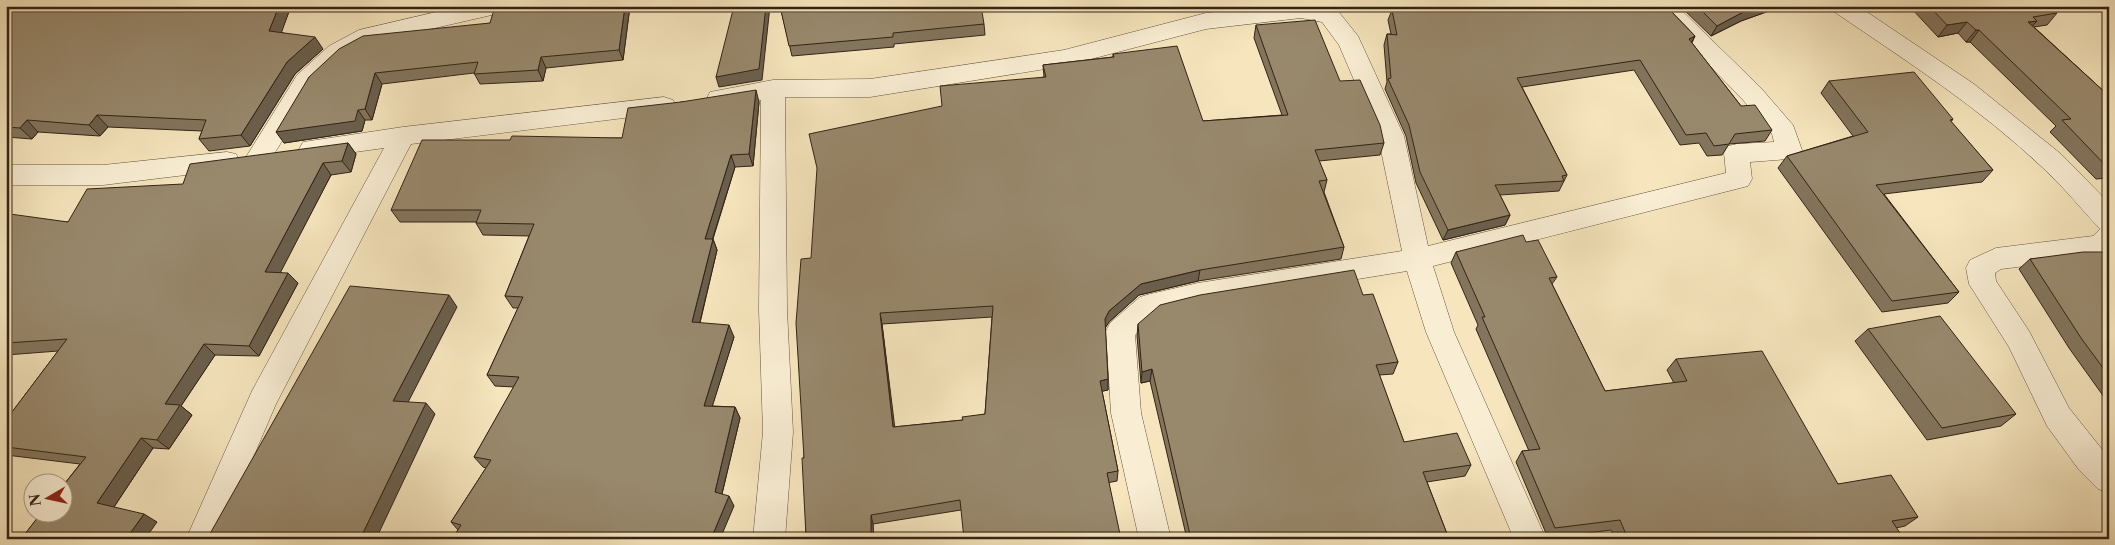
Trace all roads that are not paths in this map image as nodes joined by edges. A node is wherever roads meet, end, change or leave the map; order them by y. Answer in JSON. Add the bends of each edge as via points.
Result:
{"nodes":[{"id":1,"x":496,"y":6,"type":"edge"},
{"id":2,"x":1663,"y":6,"type":"edge"},
{"id":3,"x":1841,"y":6,"type":"edge"},
{"id":4,"x":773,"y":89,"type":"junction"},
{"id":5,"x":404,"y":136,"type":"junction"},
{"id":6,"x":259,"y":157,"type":"junction"},
{"id":7,"x":6,"y":175,"type":"edge"},
{"id":8,"x":2109,"y":222,"type":"edge"},
{"id":9,"x":2109,"y":237,"type":"edge"},
{"id":10,"x":1417,"y":258,"type":"junction"},
{"id":11,"x":2109,"y":479,"type":"edge"},
{"id":12,"x":202,"y":539,"type":"edge"},
{"id":13,"x":769,"y":539,"type":"edge"},
{"id":14,"x":1155,"y":539,"type":"edge"},
{"id":15,"x":1530,"y":539,"type":"edge"}],
"edges":[{"from":1,"to":6,"type":"street","via":[[367,36],[337,52],[306,81]]},
{"from":2,"to":10,"type":"street","via":[[1784,130],[1789,150],[1737,153],[1739,179]]},
{"from":3,"to":8,"type":"street","via":[[1925,61],[2026,137],[2080,188]]},
{"from":4,"to":5,"type":"street","via":[[690,103]]},
{"from":4,"to":10,"type":"street","via":[[870,88],[1064,58],[1206,21],[1301,10],[1330,16],[1350,42],[1391,136]]},
{"from":4,"to":13,"type":"street","via":[[773,310],[778,432]]},
{"from":5,"to":6,"type":"street"},
{"from":5,"to":12,"type":"street","via":[[263,400]]},
{"from":6,"to":7,"type":"street","via":[[103,175]]},
{"from":9,"to":11,"type":"street","via":[[2100,246],[1996,259],[1980,268],[1983,284],[2020,339],[2058,417],[2090,460]]},
{"from":10,"to":14,"type":"street","via":[[1198,294],[1150,305],[1120,331],[1126,413]]},
{"from":10,"to":15,"type":"street","via":[[1440,332]]}]}
